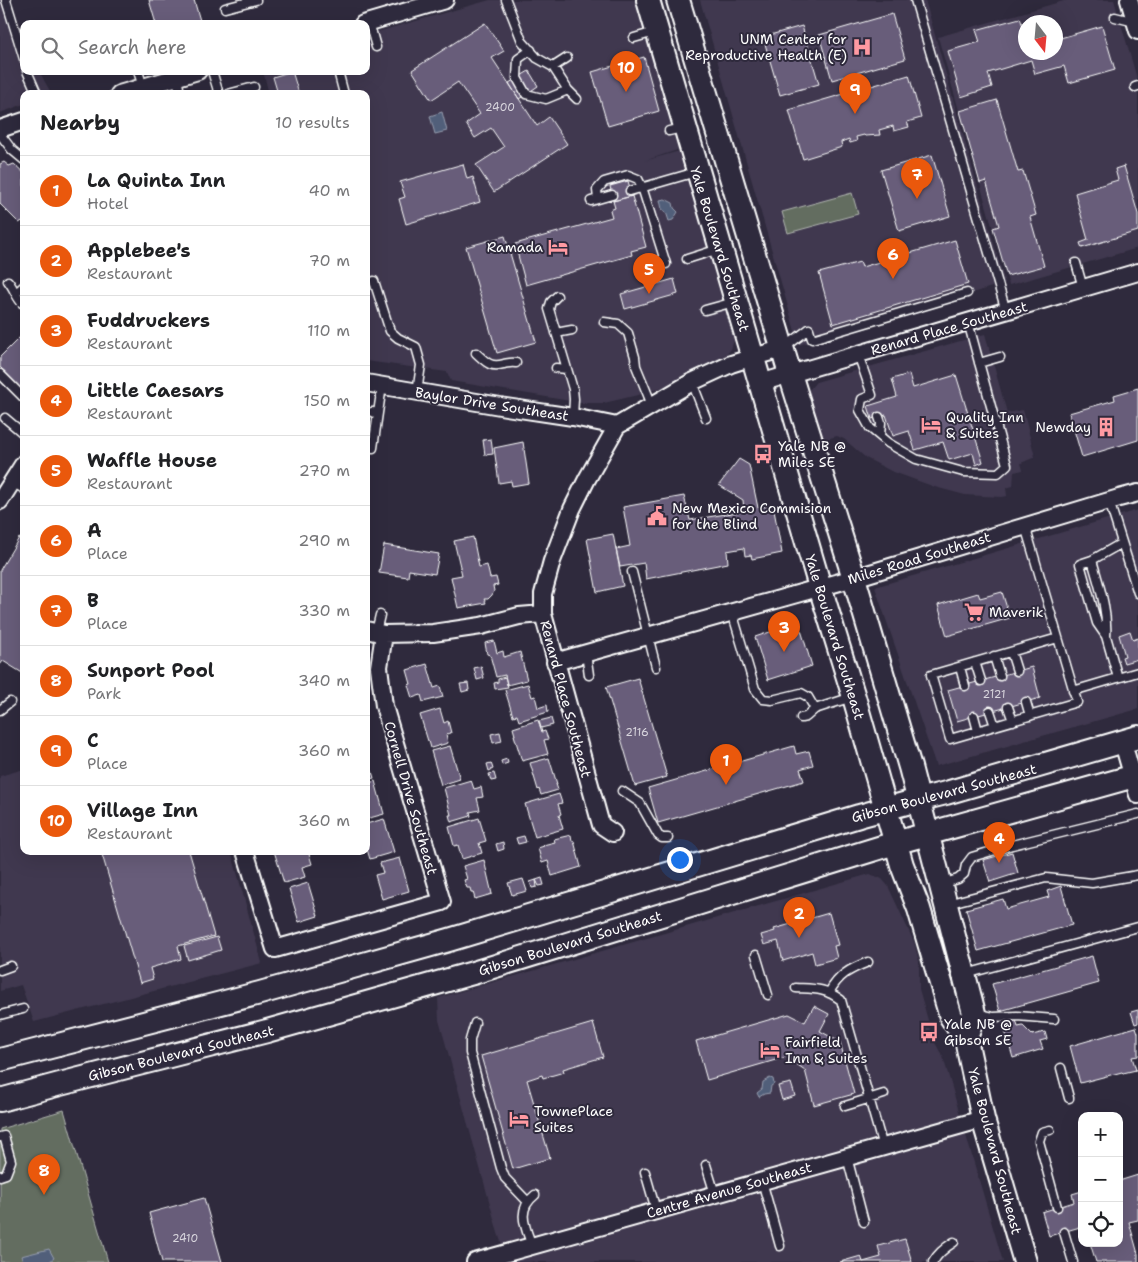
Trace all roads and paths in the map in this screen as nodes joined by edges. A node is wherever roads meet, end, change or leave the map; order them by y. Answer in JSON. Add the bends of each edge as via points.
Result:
{"nodes":[{"id":1,"x":6,"y":0,"type":"edge"},
{"id":2,"x":256,"y":0,"type":"edge"},
{"id":3,"x":445,"y":0,"type":"edge"},
{"id":4,"x":506,"y":0,"type":"edge"},
{"id":5,"x":648,"y":0,"type":"edge"},
{"id":6,"x":678,"y":0,"type":"edge"},
{"id":7,"x":915,"y":0,"type":"edge"},
{"id":8,"x":1129,"y":0,"type":"edge"},
{"id":9,"x":225,"y":8,"type":"dead end"},
{"id":10,"x":1114,"y":17,"type":"dead end"},
{"id":11,"x":370,"y":22,"type":"edge"},
{"id":12,"x":1137,"y":27,"type":"edge"},
{"id":13,"x":657,"y":32,"type":"junction"},
{"id":14,"x":370,"y":33,"type":"edge"},
{"id":15,"x":634,"y":38,"type":"dead end"},
{"id":16,"x":20,"y":46,"type":"edge"},
{"id":17,"x":376,"y":47,"type":"dead end"},
{"id":18,"x":531,"y":50,"type":"junction"},
{"id":19,"x":567,"y":58,"type":"dead end"},
{"id":20,"x":552,"y":67,"type":"junction"},
{"id":21,"x":29,"y":75,"type":"edge"},
{"id":22,"x":139,"y":75,"type":"edge"},
{"id":23,"x":183,"y":75,"type":"edge"},
{"id":24,"x":213,"y":75,"type":"edge"},
{"id":25,"x":339,"y":75,"type":"edge"},
{"id":26,"x":176,"y":77,"type":"junction"},
{"id":27,"x":142,"y":87,"type":"junction"},
{"id":28,"x":254,"y":87,"type":"dead end"},
{"id":29,"x":35,"y":90,"type":"edge"},
{"id":30,"x":132,"y":90,"type":"edge"},
{"id":31,"x":179,"y":90,"type":"edge"},
{"id":32,"x":218,"y":90,"type":"edge"},
{"id":33,"x":243,"y":90,"type":"edge"},
{"id":34,"x":343,"y":90,"type":"edge"},
{"id":35,"x":568,"y":90,"type":"junction"},
{"id":36,"x":577,"y":99,"type":"dead end"},
{"id":37,"x":20,"y":122,"type":"edge"},
{"id":38,"x":0,"y":129,"type":"edge"},
{"id":39,"x":0,"y":134,"type":"edge"},
{"id":40,"x":20,"y":157,"type":"edge"},
{"id":41,"x":698,"y":172,"type":"junction"},
{"id":42,"x":642,"y":187,"type":"junction"},
{"id":43,"x":630,"y":191,"type":"dead end"},
{"id":44,"x":612,"y":195,"type":"dead end"},
{"id":45,"x":720,"y":249,"type":"junction"},
{"id":46,"x":687,"y":259,"type":"dead end"},
{"id":47,"x":1076,"y":263,"type":"dead end"},
{"id":48,"x":666,"y":264,"type":"dead end"},
{"id":49,"x":1138,"y":272,"type":"edge"},
{"id":50,"x":8,"y":281,"type":"dead end"},
{"id":51,"x":374,"y":281,"type":"dead end"},
{"id":52,"x":1083,"y":288,"type":"junction"},
{"id":53,"x":20,"y":290,"type":"edge"},
{"id":54,"x":16,"y":293,"type":"junction"},
{"id":55,"x":967,"y":293,"type":"dead end"},
{"id":56,"x":557,"y":296,"type":"dead end"},
{"id":57,"x":20,"y":300,"type":"edge"},
{"id":58,"x":736,"y":301,"type":"junction"},
{"id":59,"x":704,"y":310,"type":"dead end"},
{"id":60,"x":1006,"y":311,"type":"junction"},
{"id":61,"x":604,"y":322,"type":"dead end"},
{"id":62,"x":968,"y":322,"type":"junction"},
{"id":63,"x":572,"y":330,"type":"dead end"},
{"id":64,"x":556,"y":333,"type":"junction"},
{"id":65,"x":782,"y":349,"type":"junction"},
{"id":66,"x":476,"y":353,"type":"dead end"},
{"id":67,"x":858,"y":354,"type":"junction"},
{"id":68,"x":753,"y":357,"type":"junction"},
{"id":69,"x":1000,"y":357,"type":"dead end"},
{"id":70,"x":516,"y":363,"type":"dead end"},
{"id":71,"x":979,"y":363,"type":"junction"},
{"id":72,"x":556,"y":368,"type":"dead end"},
{"id":73,"x":567,"y":369,"type":"junction"},
{"id":74,"x":0,"y":374,"type":"edge"},
{"id":75,"x":790,"y":374,"type":"junction"},
{"id":76,"x":692,"y":382,"type":"junction"},
{"id":77,"x":760,"y":383,"type":"junction"},
{"id":78,"x":374,"y":384,"type":"edge"},
{"id":79,"x":417,"y":392,"type":"junction"},
{"id":80,"x":20,"y":394,"type":"edge"},
{"id":81,"x":872,"y":395,"type":"junction"},
{"id":82,"x":875,"y":404,"type":"dead end"},
{"id":83,"x":652,"y":405,"type":"junction"},
{"id":84,"x":573,"y":416,"type":"junction"},
{"id":85,"x":879,"y":417,"type":"dead end"},
{"id":86,"x":5,"y":418,"type":"dead end"},
{"id":87,"x":706,"y":418,"type":"dead end"},
{"id":88,"x":617,"y":426,"type":"junction"},
{"id":89,"x":20,"y":431,"type":"edge"},
{"id":90,"x":880,"y":436,"type":"junction"},
{"id":91,"x":373,"y":448,"type":"dead end"},
{"id":92,"x":18,"y":486,"type":"edge"},
{"id":93,"x":1138,"y":493,"type":"edge"},
{"id":94,"x":0,"y":501,"type":"edge"},
{"id":95,"x":1109,"y":501,"type":"junction"},
{"id":96,"x":1025,"y":526,"type":"junction"},
{"id":97,"x":1122,"y":543,"type":"junction"},
{"id":98,"x":1092,"y":560,"type":"junction"},
{"id":99,"x":632,"y":572,"type":"dead end"},
{"id":100,"x":854,"y":578,"type":"junction"},
{"id":101,"x":820,"y":587,"type":"junction"},
{"id":102,"x":1138,"y":594,"type":"edge"},
{"id":103,"x":732,"y":612,"type":"junction"},
{"id":104,"x":543,"y":614,"type":"junction"},
{"id":105,"x":380,"y":615,"type":"dead end"},
{"id":106,"x":376,"y":632,"type":"edge"},
{"id":107,"x":648,"y":636,"type":"junction"},
{"id":108,"x":1106,"y":636,"type":"junction"},
{"id":109,"x":1058,"y":638,"type":"junction"},
{"id":110,"x":1011,"y":652,"type":"junction"},
{"id":111,"x":586,"y":653,"type":"junction"},
{"id":112,"x":994,"y":656,"type":"junction"},
{"id":113,"x":555,"y":662,"type":"junction"},
{"id":114,"x":975,"y":662,"type":"junction"},
{"id":115,"x":656,"y":666,"type":"dead end"},
{"id":116,"x":960,"y":667,"type":"junction"},
{"id":117,"x":1017,"y":671,"type":"dead end"},
{"id":118,"x":1138,"y":672,"type":"edge"},
{"id":119,"x":589,"y":675,"type":"dead end"},
{"id":120,"x":1000,"y":676,"type":"dead end"},
{"id":121,"x":1118,"y":678,"type":"junction"},
{"id":122,"x":981,"y":681,"type":"dead end"},
{"id":123,"x":965,"y":686,"type":"dead end"},
{"id":124,"x":1073,"y":691,"type":"junction"},
{"id":125,"x":854,"y":697,"type":"junction"},
{"id":126,"x":10,"y":702,"type":"dead end"},
{"id":127,"x":1026,"y":702,"type":"dead end"},
{"id":128,"x":1008,"y":706,"type":"dead end"},
{"id":129,"x":815,"y":709,"type":"junction"},
{"id":130,"x":0,"y":710,"type":"edge"},
{"id":131,"x":990,"y":711,"type":"dead end"},
{"id":132,"x":974,"y":716,"type":"dead end"},
{"id":133,"x":1030,"y":716,"type":"junction"},
{"id":134,"x":801,"y":718,"type":"dead end"},
{"id":135,"x":1013,"y":721,"type":"junction"},
{"id":136,"x":995,"y":726,"type":"junction"},
{"id":137,"x":978,"y":731,"type":"junction"},
{"id":138,"x":1130,"y":740,"type":"edge"},
{"id":139,"x":1136,"y":782,"type":"edge"},
{"id":140,"x":622,"y":791,"type":"dead end"},
{"id":141,"x":918,"y":800,"type":"junction"},
{"id":142,"x":885,"y":809,"type":"junction"},
{"id":143,"x":1138,"y":814,"type":"edge"},
{"id":144,"x":613,"y":833,"type":"dead end"},
{"id":145,"x":927,"y":834,"type":"junction"},
{"id":146,"x":668,"y":838,"type":"dead end"},
{"id":147,"x":895,"y":843,"type":"junction"},
{"id":148,"x":246,"y":855,"type":"edge"},
{"id":149,"x":1138,"y":875,"type":"edge"},
{"id":150,"x":943,"y":895,"type":"junction"},
{"id":151,"x":1138,"y":927,"type":"edge"},
{"id":152,"x":756,"y":955,"type":"dead end"},
{"id":153,"x":868,"y":962,"type":"dead end"},
{"id":154,"x":11,"y":966,"type":"dead end"},
{"id":155,"x":0,"y":970,"type":"edge"},
{"id":156,"x":964,"y":974,"type":"junction"},
{"id":157,"x":796,"y":988,"type":"dead end"},
{"id":158,"x":829,"y":992,"type":"junction"},
{"id":159,"x":768,"y":995,"type":"dead end"},
{"id":160,"x":23,"y":1009,"type":"dead end"},
{"id":161,"x":974,"y":1013,"type":"junction"},
{"id":162,"x":0,"y":1015,"type":"edge"},
{"id":163,"x":1054,"y":1019,"type":"dead end"},
{"id":164,"x":475,"y":1023,"type":"dead end"},
{"id":165,"x":966,"y":1039,"type":"junction"},
{"id":166,"x":0,"y":1060,"type":"edge"},
{"id":167,"x":1061,"y":1068,"type":"dead end"},
{"id":168,"x":884,"y":1094,"type":"dead end"},
{"id":169,"x":1069,"y":1098,"type":"dead end"},
{"id":170,"x":869,"y":1099,"type":"junction"},
{"id":171,"x":0,"y":1100,"type":"edge"},
{"id":172,"x":845,"y":1106,"type":"dead end"},
{"id":173,"x":983,"y":1119,"type":"junction"},
{"id":174,"x":1050,"y":1130,"type":"dead end"},
{"id":175,"x":0,"y":1137,"type":"edge"},
{"id":176,"x":883,"y":1147,"type":"junction"},
{"id":177,"x":847,"y":1157,"type":"junction"},
{"id":178,"x":706,"y":1165,"type":"dead end"},
{"id":179,"x":645,"y":1172,"type":"dead end"},
{"id":180,"x":0,"y":1176,"type":"edge"},
{"id":181,"x":762,"y":1181,"type":"junction"},
{"id":182,"x":715,"y":1194,"type":"junction"},
{"id":183,"x":535,"y":1195,"type":"dead end"},
{"id":184,"x":527,"y":1201,"type":"junction"},
{"id":185,"x":1057,"y":1208,"type":"dead end"},
{"id":186,"x":656,"y":1210,"type":"junction"},
{"id":187,"x":864,"y":1222,"type":"dead end"},
{"id":188,"x":1064,"y":1232,"type":"dead end"},
{"id":189,"x":954,"y":1242,"type":"dead end"},
{"id":190,"x":532,"y":1246,"type":"junction"},
{"id":191,"x":780,"y":1246,"type":"dead end"},
{"id":192,"x":499,"y":1259,"type":"edge"},
{"id":193,"x":476,"y":1262,"type":"edge"},
{"id":194,"x":933,"y":1262,"type":"edge"},
{"id":195,"x":1024,"y":1262,"type":"edge"},
{"id":196,"x":1073,"y":1262,"type":"edge"}],
"edges":[{"from":1,"to":16,"type":"lane"},
{"from":2,"to":9,"type":"lane"},
{"from":3,"to":11,"type":"street"},
{"from":4,"to":18,"type":"lane","via":[[522,41]]},
{"from":5,"to":13,"type":"main road","name":"Yale Boulevard Southeast"},
{"from":6,"to":65,"type":"main road"},
{"from":7,"to":60,"type":"lane"},
{"from":8,"to":12,"type":"street"},
{"from":10,"to":12,"type":"lane"},
{"from":13,"to":15,"type":"lane"},
{"from":13,"to":41,"type":"main road","name":"Yale Boulevard Southeast","via":[[676,129]]},
{"from":14,"to":17,"type":"lane"},
{"from":18,"to":20,"type":"lane"},
{"from":18,"to":35,"type":"lane","via":[[518,59],[517,78],[526,94],[546,99]]},
{"from":19,"to":20,"type":"lane"},
{"from":20,"to":35,"type":"lane"},
{"from":21,"to":29,"type":"lane"},
{"from":22,"to":27,"type":"lane"},
{"from":23,"to":26,"type":"street"},
{"from":24,"to":32,"type":"lane"},
{"from":25,"to":34,"type":"lane"},
{"from":26,"to":27,"type":"street"},
{"from":26,"to":31,"type":"lane"},
{"from":27,"to":30,"type":"street"},
{"from":28,"to":33,"type":"lane"},
{"from":35,"to":36,"type":"lane"},
{"from":37,"to":38,"type":"street"},
{"from":39,"to":40,"type":"lane"},
{"from":41,"to":42,"type":"lane"},
{"from":41,"to":45,"type":"main road","name":"Yale Boulevard Southeast"},
{"from":42,"to":43,"type":"lane"},
{"from":42,"to":44,"type":"lane","via":[[638,179],[628,175],[604,182],[594,200]]},
{"from":42,"to":48,"type":"lane"},
{"from":45,"to":46,"type":"lane"},
{"from":45,"to":58,"type":"main road","name":"Yale Boulevard Southeast"},
{"from":47,"to":52,"type":"lane"},
{"from":49,"to":52,"type":"street","name":"Renard Place Southeast"},
{"from":50,"to":54,"type":"lane"},
{"from":51,"to":79,"type":"lane","via":[[390,331],[416,346],[420,365]]},
{"from":52,"to":60,"type":"street","name":"Renard Place Southeast"},
{"from":53,"to":54,"type":"lane"},
{"from":54,"to":57,"type":"lane"},
{"from":55,"to":65,"type":"lane","via":[[812,339],[809,329]]},
{"from":56,"to":64,"type":"lane","via":[[549,309]]},
{"from":58,"to":59,"type":"lane"},
{"from":58,"to":68,"type":"main road","name":"Yale Boulevard Southeast"},
{"from":60,"to":62,"type":"street","name":"Renard Place Southeast"},
{"from":61,"to":83,"type":"lane","via":[[618,324],[628,333],[636,366]]},
{"from":62,"to":67,"type":"street","name":"Renard Place Southeast"},
{"from":62,"to":71,"type":"lane"},
{"from":63,"to":64,"type":"lane"},
{"from":64,"to":73,"type":"lane"},
{"from":65,"to":68,"type":"street","name":"Renard Place Southeast"},
{"from":65,"to":75,"type":"main road"},
{"from":66,"to":70,"type":"lane","via":[[495,366]]},
{"from":67,"to":75,"type":"street","name":"Renard Place Southeast"},
{"from":67,"to":81,"type":"lane"},
{"from":68,"to":76,"type":"street","name":"Renard Place Southeast"},
{"from":68,"to":77,"type":"main road","name":"Yale Boulevard Southeast"},
{"from":69,"to":71,"type":"lane"},
{"from":71,"to":90,"type":"lane","via":[[1008,465],[998,473],[963,472],[916,459]]},
{"from":72,"to":73,"type":"lane"},
{"from":73,"to":84,"type":"lane","via":[[573,389]]},
{"from":74,"to":80,"type":"lane"},
{"from":75,"to":77,"type":"street","name":"Renard Place Southeast"},
{"from":75,"to":100,"type":"main road"},
{"from":76,"to":83,"type":"street","name":"Renard Place Southeast"},
{"from":76,"to":87,"type":"lane"},
{"from":77,"to":101,"type":"main road","name":"Yale Boulevard Southeast"},
{"from":78,"to":79,"type":"street","name":"Baylor Drive Southeast"},
{"from":78,"to":91,"type":"lane"},
{"from":79,"to":84,"type":"street","name":"Baylor Drive Southeast"},
{"from":81,"to":82,"type":"lane"},
{"from":81,"to":90,"type":"lane","via":[[862,399],[860,410],[870,428]]},
{"from":83,"to":88,"type":"street","name":"Renard Place Southeast"},
{"from":84,"to":88,"type":"street","name":"Baylor Drive Southeast"},
{"from":85,"to":90,"type":"lane"},
{"from":86,"to":89,"type":"lane"},
{"from":88,"to":104,"type":"street","name":"Renard Place Southeast","via":[[572,509],[552,561],[543,594]]},
{"from":92,"to":94,"type":"street"},
{"from":93,"to":95,"type":"street","name":"Miles Road Southeast"},
{"from":95,"to":96,"type":"street","name":"Miles Road Southeast"},
{"from":95,"to":97,"type":"lane"},
{"from":96,"to":100,"type":"street","name":"Miles Road Southeast"},
{"from":96,"to":109,"type":"lane"},
{"from":97,"to":98,"type":"lane"},
{"from":97,"to":102,"type":"lane"},
{"from":98,"to":108,"type":"lane","via":[[1107,622]]},
{"from":98,"to":108,"type":"lane","via":[[1080,564],[1097,623]]},
{"from":99,"to":107,"type":"lane"},
{"from":100,"to":101,"type":"street","name":"Miles Road Southeast"},
{"from":100,"to":141,"type":"main road"},
{"from":101,"to":103,"type":"street","name":"Miles Road Southeast"},
{"from":101,"to":125,"type":"main road","name":"Yale Boulevard Southeast"},
{"from":103,"to":107,"type":"street","name":"Miles Road Southeast"},
{"from":103,"to":129,"type":"lane","via":[[755,689],[763,699],[801,693],[808,696]]},
{"from":104,"to":106,"type":"street","via":[[433,634]]},
{"from":104,"to":113,"type":"street","name":"Renard Place Southeast"},
{"from":105,"to":106,"type":"lane"},
{"from":106,"to":148,"type":"street","name":"Cornell Drive Southeast","via":[[384,706],[442,902],[275,949]]},
{"from":107,"to":111,"type":"street","name":"Miles Road Southeast"},
{"from":107,"to":115,"type":"lane"},
{"from":108,"to":121,"type":"lane"},
{"from":109,"to":110,"type":"lane"},
{"from":109,"to":124,"type":"lane"},
{"from":110,"to":112,"type":"lane"},
{"from":110,"to":117,"type":"lane"},
{"from":111,"to":113,"type":"street","name":"Miles Road Southeast"},
{"from":111,"to":119,"type":"lane"},
{"from":112,"to":114,"type":"lane"},
{"from":112,"to":120,"type":"lane"},
{"from":113,"to":144,"type":"street","name":"Renard Place Southeast","via":[[601,825]]},
{"from":114,"to":116,"type":"lane"},
{"from":114,"to":122,"type":"lane"},
{"from":116,"to":123,"type":"lane"},
{"from":116,"to":137,"type":"lane","via":[[931,675],[950,739]]},
{"from":118,"to":121,"type":"lane"},
{"from":121,"to":124,"type":"lane"},
{"from":124,"to":133,"type":"lane","via":[[1077,702]]},
{"from":125,"to":129,"type":"lane"},
{"from":125,"to":142,"type":"main road","name":"Yale Boulevard Southeast"},
{"from":126,"to":130,"type":"lane"},
{"from":127,"to":133,"type":"lane"},
{"from":128,"to":135,"type":"lane"},
{"from":129,"to":134,"type":"lane"},
{"from":131,"to":136,"type":"lane"},
{"from":132,"to":137,"type":"lane"},
{"from":133,"to":135,"type":"lane"},
{"from":135,"to":136,"type":"lane"},
{"from":136,"to":137,"type":"lane"},
{"from":138,"to":139,"type":"street"},
{"from":138,"to":141,"type":"main road","name":"Gibson Boulevard Southeast"},
{"from":139,"to":145,"type":"main road","name":"Gibson Boulevard Southeast"},
{"from":140,"to":146,"type":"lane","via":[[640,803],[658,835]]},
{"from":141,"to":142,"type":"main road","name":"Gibson Boulevard Southeast"},
{"from":141,"to":145,"type":"main road"},
{"from":142,"to":147,"type":"main road","name":"Yale Boulevard Southeast"},
{"from":142,"to":166,"type":"main road","name":"Gibson Boulevard Southeast","via":[[449,940]]},
{"from":143,"to":150,"type":"lane","via":[[972,857],[964,874]]},
{"from":145,"to":147,"type":"main road","name":"Gibson Boulevard Southeast"},
{"from":145,"to":150,"type":"main road"},
{"from":147,"to":165,"type":"main road","name":"Yale Boulevard Southeast","via":[[919,909],[951,1018]]},
{"from":147,"to":171,"type":"main road","name":"Gibson Boulevard Southeast","via":[[454,978],[267,1031]]},
{"from":149,"to":150,"type":"lane","via":[[1092,884],[1046,878]]},
{"from":150,"to":156,"type":"main road"},
{"from":151,"to":156,"type":"lane"},
{"from":152,"to":159,"type":"lane"},
{"from":153,"to":158,"type":"lane","via":[[850,968]]},
{"from":154,"to":155,"type":"lane"},
{"from":156,"to":161,"type":"main road"},
{"from":157,"to":158,"type":"lane"},
{"from":158,"to":170,"type":"lane","via":[[841,1000]]},
{"from":160,"to":162,"type":"lane"},
{"from":161,"to":163,"type":"lane"},
{"from":161,"to":165,"type":"main road","name":"Yale Boulevard Southeast"},
{"from":164,"to":184,"type":"lane","via":[[470,1053],[501,1168],[505,1178]]},
{"from":165,"to":173,"type":"main road","name":"Yale Boulevard Southeast"},
{"from":167,"to":169,"type":"lane"},
{"from":168,"to":170,"type":"lane"},
{"from":170,"to":172,"type":"lane"},
{"from":170,"to":176,"type":"lane"},
{"from":173,"to":176,"type":"street","name":"Centre Avenue Southeast"},
{"from":173,"to":195,"type":"main road","name":"Yale Boulevard Southeast"},
{"from":174,"to":185,"type":"lane","via":[[1042,1132],[1039,1141]]},
{"from":175,"to":180,"type":"lane","via":[[4,1136],[10,1161],[6,1174]]},
{"from":176,"to":177,"type":"street","name":"Centre Avenue Southeast"},
{"from":177,"to":181,"type":"street","name":"Centre Avenue Southeast"},
{"from":177,"to":187,"type":"lane"},
{"from":178,"to":182,"type":"lane"},
{"from":179,"to":186,"type":"lane"},
{"from":181,"to":182,"type":"street","name":"Centre Avenue Southeast"},
{"from":181,"to":191,"type":"lane"},
{"from":182,"to":186,"type":"street","name":"Centre Avenue Southeast"},
{"from":183,"to":184,"type":"lane"},
{"from":184,"to":190,"type":"lane","via":[[523,1214]]},
{"from":186,"to":190,"type":"street","name":"Centre Avenue Southeast"},
{"from":188,"to":196,"type":"lane"},
{"from":189,"to":194,"type":"lane"},
{"from":190,"to":192,"type":"street","name":"Centre Avenue Southeast"},
{"from":192,"to":193,"type":"street","name":"Centre Avenue Southeast"}]}
